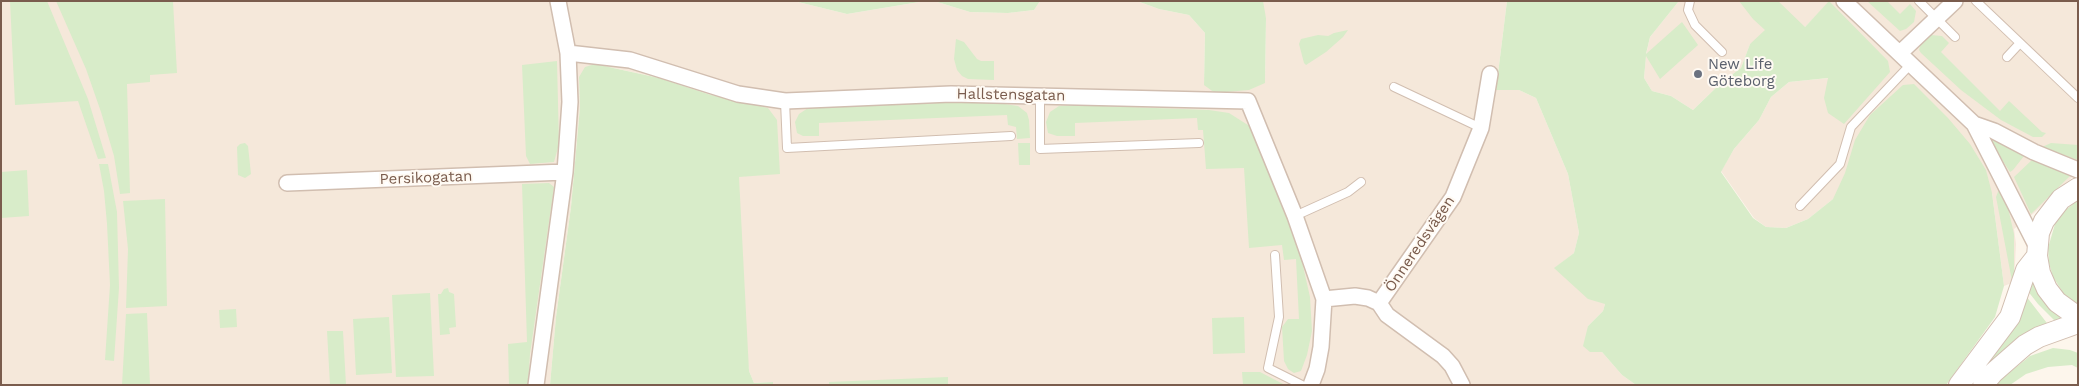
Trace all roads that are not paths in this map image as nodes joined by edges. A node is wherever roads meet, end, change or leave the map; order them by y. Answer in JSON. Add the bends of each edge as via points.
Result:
{"nodes":[{"id":1,"x":558,"y":1,"type":"edge"},
{"id":2,"x":1690,"y":1,"type":"edge"},
{"id":3,"x":1844,"y":1,"type":"edge"},
{"id":4,"x":1919,"y":1,"type":"edge"},
{"id":5,"x":1955,"y":1,"type":"edge"},
{"id":6,"x":1976,"y":1,"type":"edge"},
{"id":7,"x":1936,"y":18,"type":"junction"},
{"id":8,"x":1955,"y":37,"type":"dead end"},
{"id":9,"x":2020,"y":43,"type":"junction"},
{"id":10,"x":1722,"y":52,"type":"dead end"},
{"id":11,"x":568,"y":53,"type":"junction"},
{"id":12,"x":1900,"y":53,"type":"junction"},
{"id":13,"x":2007,"y":57,"type":"dead end"},
{"id":14,"x":1912,"y":64,"type":"junction"},
{"id":15,"x":1490,"y":74,"type":"dead end"},
{"id":16,"x":1394,"y":87,"type":"dead end"},
{"id":17,"x":1040,"y":96,"type":"junction"},
{"id":18,"x":2078,"y":98,"type":"edge"},
{"id":19,"x":785,"y":101,"type":"junction"},
{"id":20,"x":1974,"y":124,"type":"junction"},
{"id":21,"x":1481,"y":128,"type":"junction"},
{"id":22,"x":1011,"y":136,"type":"dead end"},
{"id":23,"x":1199,"y":143,"type":"dead end"},
{"id":24,"x":2078,"y":170,"type":"edge"},
{"id":25,"x":565,"y":172,"type":"junction"},
{"id":26,"x":1361,"y":182,"type":"dead end"},
{"id":27,"x":286,"y":183,"type":"dead end"},
{"id":28,"x":2078,"y":188,"type":"edge"},
{"id":29,"x":1800,"y":206,"type":"dead end"},
{"id":30,"x":1295,"y":216,"type":"junction"},
{"id":31,"x":2037,"y":251,"type":"junction"},
{"id":32,"x":1276,"y":255,"type":"dead end"},
{"id":33,"x":1324,"y":299,"type":"junction"},
{"id":34,"x":1379,"y":303,"type":"junction"},
{"id":35,"x":2078,"y":317,"type":"edge"},
{"id":36,"x":2078,"y":323,"type":"edge"},
{"id":37,"x":536,"y":385,"type":"edge"},
{"id":38,"x":1302,"y":385,"type":"edge"},
{"id":39,"x":1311,"y":385,"type":"edge"},
{"id":40,"x":1462,"y":385,"type":"edge"},
{"id":41,"x":1959,"y":385,"type":"edge"},
{"id":42,"x":1982,"y":385,"type":"edge"}],
"edges":[{"from":1,"to":11,"type":"street"},
{"from":2,"to":10,"type":"lane","via":[[1688,10],[1695,25]]},
{"from":3,"to":12,"type":"street"},
{"from":4,"to":7,"type":"lane"},
{"from":5,"to":7,"type":"street"},
{"from":6,"to":9,"type":"lane"},
{"from":7,"to":8,"type":"lane"},
{"from":7,"to":12,"type":"street"},
{"from":9,"to":13,"type":"lane"},
{"from":9,"to":18,"type":"lane"},
{"from":11,"to":19,"type":"street","name":"Hallstensgatan","via":[[630,60],[738,94]]},
{"from":11,"to":25,"type":"street","via":[[570,102]]},
{"from":12,"to":14,"type":"street"},
{"from":14,"to":20,"type":"street"},
{"from":14,"to":29,"type":"lane","via":[[1851,127],[1840,164]]},
{"from":15,"to":21,"type":"street","name":"Önneredsvägen"},
{"from":16,"to":21,"type":"lane"},
{"from":17,"to":19,"type":"street","name":"Hallstensgatan","via":[[951,94]]},
{"from":17,"to":23,"type":"lane","via":[[1040,149]]},
{"from":17,"to":30,"type":"street","name":"Hallstensgatan","via":[[1248,102]]},
{"from":19,"to":22,"type":"lane","via":[[787,148]]},
{"from":20,"to":24,"type":"street","via":[[1994,130],[2034,152]]},
{"from":20,"to":31,"type":"street","via":[[2011,192]]},
{"from":21,"to":34,"type":"street","name":"Önneredsvägen","via":[[1453,197]]},
{"from":25,"to":27,"type":"street","name":"Persikogatan"},
{"from":25,"to":37,"type":"street"},
{"from":26,"to":30,"type":"lane","via":[[1348,192]]},
{"from":28,"to":31,"type":"street","via":[[2052,209],[2040,233]]},
{"from":30,"to":33,"type":"street","name":"Hallstensgatan"},
{"from":31,"to":35,"type":"street","via":[[2040,273],[2047,289],[2057,302]]},
{"from":31,"to":41,"type":"street","via":[[2026,270],[2010,317]]},
{"from":32,"to":38,"type":"lane","via":[[1278,317],[1268,368]]},
{"from":33,"to":34,"type":"street","name":"Önneredsvägen","via":[[1355,296]]},
{"from":33,"to":39,"type":"street","via":[[1322,347]]},
{"from":34,"to":40,"type":"street","via":[[1387,315],[1443,356]]},
{"from":36,"to":42,"type":"street","via":[[2024,345]]}]}
